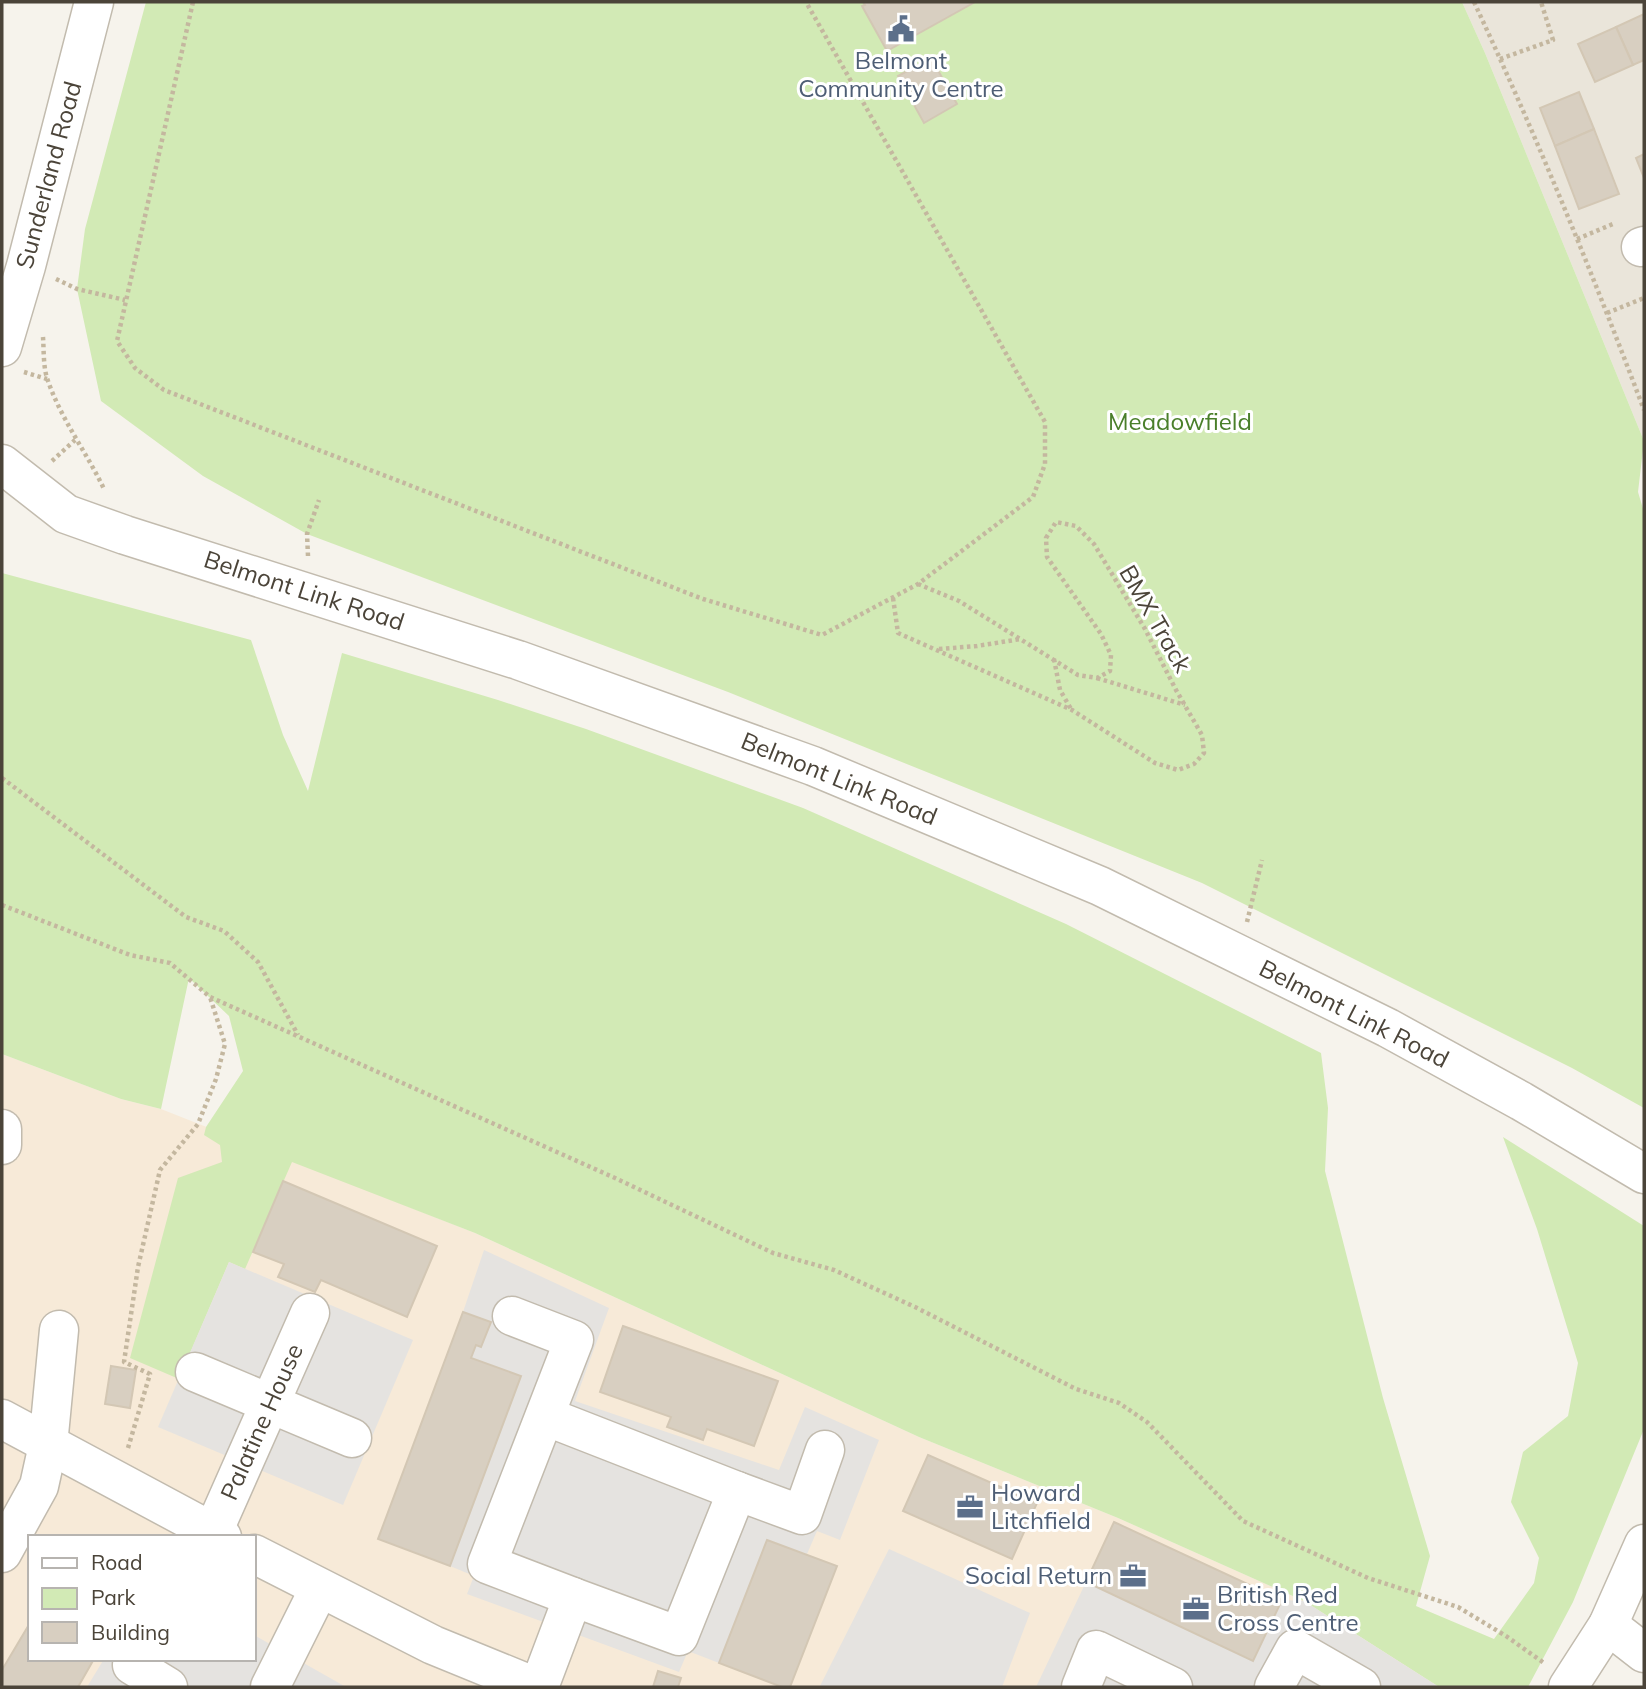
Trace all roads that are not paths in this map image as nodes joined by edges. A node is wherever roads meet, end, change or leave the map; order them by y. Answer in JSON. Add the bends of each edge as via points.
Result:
{"nodes":[{"id":1,"x":94,"y":2,"type":"edge"},
{"id":2,"x":2,"y":347,"type":"edge"},
{"id":3,"x":2,"y":464,"type":"edge"},
{"id":4,"x":2,"y":1129,"type":"edge"},
{"id":5,"x":2,"y":1145,"type":"edge"},
{"id":6,"x":1644,"y":1174,"type":"edge"},
{"id":7,"x":310,"y":1313,"type":"dead end"},
{"id":8,"x":512,"y":1316,"type":"dead end"},
{"id":9,"x":60,"y":1330,"type":"dead end"},
{"id":10,"x":195,"y":1372,"type":"dead end"},
{"id":11,"x":271,"y":1404,"type":"junction"},
{"id":12,"x":545,"y":1416,"type":"junction"},
{"id":13,"x":2,"y":1419,"type":"edge"},
{"id":14,"x":352,"y":1438,"type":"dead end"},
{"id":15,"x":48,"y":1444,"type":"junction"},
{"id":16,"x":825,"y":1450,"type":"dead end"},
{"id":17,"x":737,"y":1491,"type":"junction"},
{"id":18,"x":218,"y":1534,"type":"edge"},
{"id":19,"x":1644,"y":1544,"type":"edge"},
{"id":20,"x":2,"y":1553,"type":"edge"},
{"id":21,"x":256,"y":1555,"type":"edge"},
{"id":22,"x":320,"y":1589,"type":"junction"},
{"id":23,"x":573,"y":1597,"type":"junction"},
{"id":24,"x":1608,"y":1625,"type":"junction"},
{"id":25,"x":1644,"y":1653,"type":"edge"},
{"id":26,"x":129,"y":1670,"type":"edge"},
{"id":27,"x":274,"y":1677,"type":"edge"},
{"id":28,"x":1570,"y":1685,"type":"edge"},
{"id":29,"x":167,"y":1687,"type":"edge"},
{"id":30,"x":537,"y":1687,"type":"edge"},
{"id":31,"x":1080,"y":1687,"type":"edge"},
{"id":32,"x":1173,"y":1687,"type":"edge"},
{"id":33,"x":1274,"y":1687,"type":"edge"},
{"id":34,"x":1361,"y":1687,"type":"edge"}],
"edges":[{"from":1,"to":2,"type":"street","name":"Sunderland Road"},
{"from":3,"to":6,"type":"street","name":"Belmont Link Road","via":[[66,514],[518,660],[813,766],[1100,886],[1388,1028]]},
{"from":4,"to":5,"type":"street"},
{"from":7,"to":11,"type":"street","name":"Palatine House"},
{"from":8,"to":12,"type":"street","via":[[574,1340]]},
{"from":9,"to":15,"type":"street"},
{"from":10,"to":11,"type":"street"},
{"from":11,"to":14,"type":"street"},
{"from":11,"to":18,"type":"street","name":"Palatine House"},
{"from":12,"to":17,"type":"street"},
{"from":12,"to":23,"type":"street","via":[[487,1564]]},
{"from":13,"to":15,"type":"street"},
{"from":15,"to":18,"type":"street"},
{"from":15,"to":20,"type":"street","via":[[38,1486]]},
{"from":16,"to":17,"type":"street","via":[[802,1515]]},
{"from":17,"to":23,"type":"street","via":[[679,1636]]},
{"from":19,"to":24,"type":"street"},
{"from":21,"to":22,"type":"street"},
{"from":22,"to":27,"type":"street"},
{"from":22,"to":30,"type":"street","via":[[433,1645]]},
{"from":23,"to":30,"type":"street"},
{"from":24,"to":25,"type":"street"},
{"from":24,"to":28,"type":"street"},
{"from":26,"to":29,"type":"street"},
{"from":31,"to":32,"type":"street","via":[[1096,1650]]},
{"from":33,"to":34,"type":"street","via":[[1295,1649]]}]}
